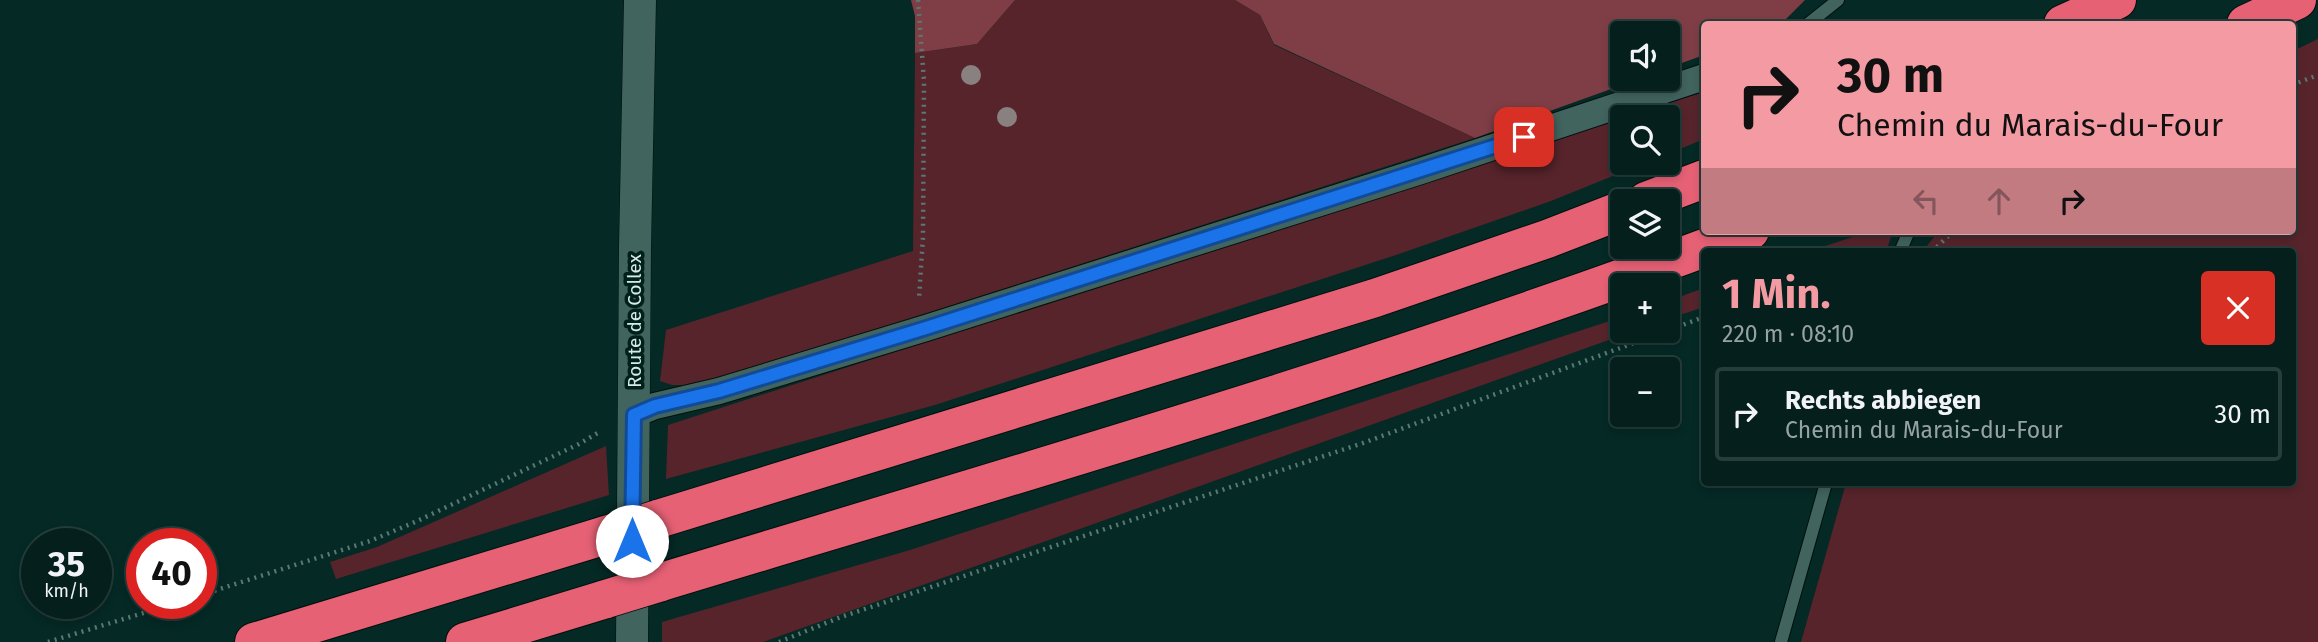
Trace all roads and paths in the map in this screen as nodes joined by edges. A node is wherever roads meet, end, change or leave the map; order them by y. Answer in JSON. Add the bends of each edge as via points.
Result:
{"nodes":[{"id":1,"x":640,"y":0,"type":"edge"},
{"id":2,"x":918,"y":0,"type":"edge"},
{"id":3,"x":1838,"y":0,"type":"edge"},
{"id":4,"x":2118,"y":0,"type":"edge"},
{"id":5,"x":2297,"y":0,"type":"edge"},
{"id":6,"x":1812,"y":21,"type":"edge"},
{"id":7,"x":2070,"y":21,"type":"edge"},
{"id":8,"x":2252,"y":21,"type":"edge"},
{"id":9,"x":2318,"y":75,"type":"edge"},
{"id":10,"x":1701,"y":78,"type":"edge"},
{"id":11,"x":2296,"y":83,"type":"edge"},
{"id":12,"x":1701,"y":180,"type":"edge"},
{"id":13,"x":1678,"y":189,"type":"edge"},
{"id":14,"x":1610,"y":215,"type":"edge"},
{"id":15,"x":1739,"y":235,"type":"edge"},
{"id":16,"x":1952,"y":235,"type":"edge"},
{"id":17,"x":1703,"y":248,"type":"edge"},
{"id":18,"x":1937,"y":248,"type":"edge"},
{"id":19,"x":1701,"y":249,"type":"edge"},
{"id":20,"x":1701,"y":318,"type":"edge"},
{"id":21,"x":926,"y":328,"type":"junction"},
{"id":22,"x":634,"y":415,"type":"junction"},
{"id":23,"x":1825,"y":486,"type":"edge"},
{"id":24,"x":217,"y":590,"type":"edge"},
{"id":25,"x":126,"y":618,"type":"edge"},
{"id":26,"x":48,"y":642,"type":"edge"},
{"id":27,"x":254,"y":642,"type":"edge"},
{"id":28,"x":465,"y":642,"type":"edge"},
{"id":29,"x":632,"y":642,"type":"edge"},
{"id":30,"x":779,"y":642,"type":"edge"},
{"id":31,"x":1781,"y":642,"type":"edge"}],
"edges":[{"from":1,"to":22,"type":"street","name":"Route de Collex"},
{"from":2,"to":21,"type":"path","via":[[925,81],[919,305],[925,310]]},
{"from":3,"to":6,"type":"lane"},
{"from":4,"to":7,"type":"highway"},
{"from":5,"to":8,"type":"highway"},
{"from":9,"to":11,"type":"path"},
{"from":10,"to":21,"type":"street"},
{"from":12,"to":13,"type":"highway"},
{"from":14,"to":27,"type":"highway","bridge":true,"via":[[1376,298]]},
{"from":15,"to":17,"type":"highway","bridge":true},
{"from":16,"to":18,"type":"path"},
{"from":19,"to":28,"type":"highway","bridge":true,"via":[[1366,365]]},
{"from":20,"to":30,"type":"path","via":[[1363,443],[841,617]]},
{"from":21,"to":22,"type":"street"},
{"from":22,"to":24,"type":"path","via":[[381,537]]},
{"from":22,"to":29,"type":"street","name":"Route de Collex"},
{"from":23,"to":31,"type":"lane"},
{"from":25,"to":26,"type":"path"}]}
